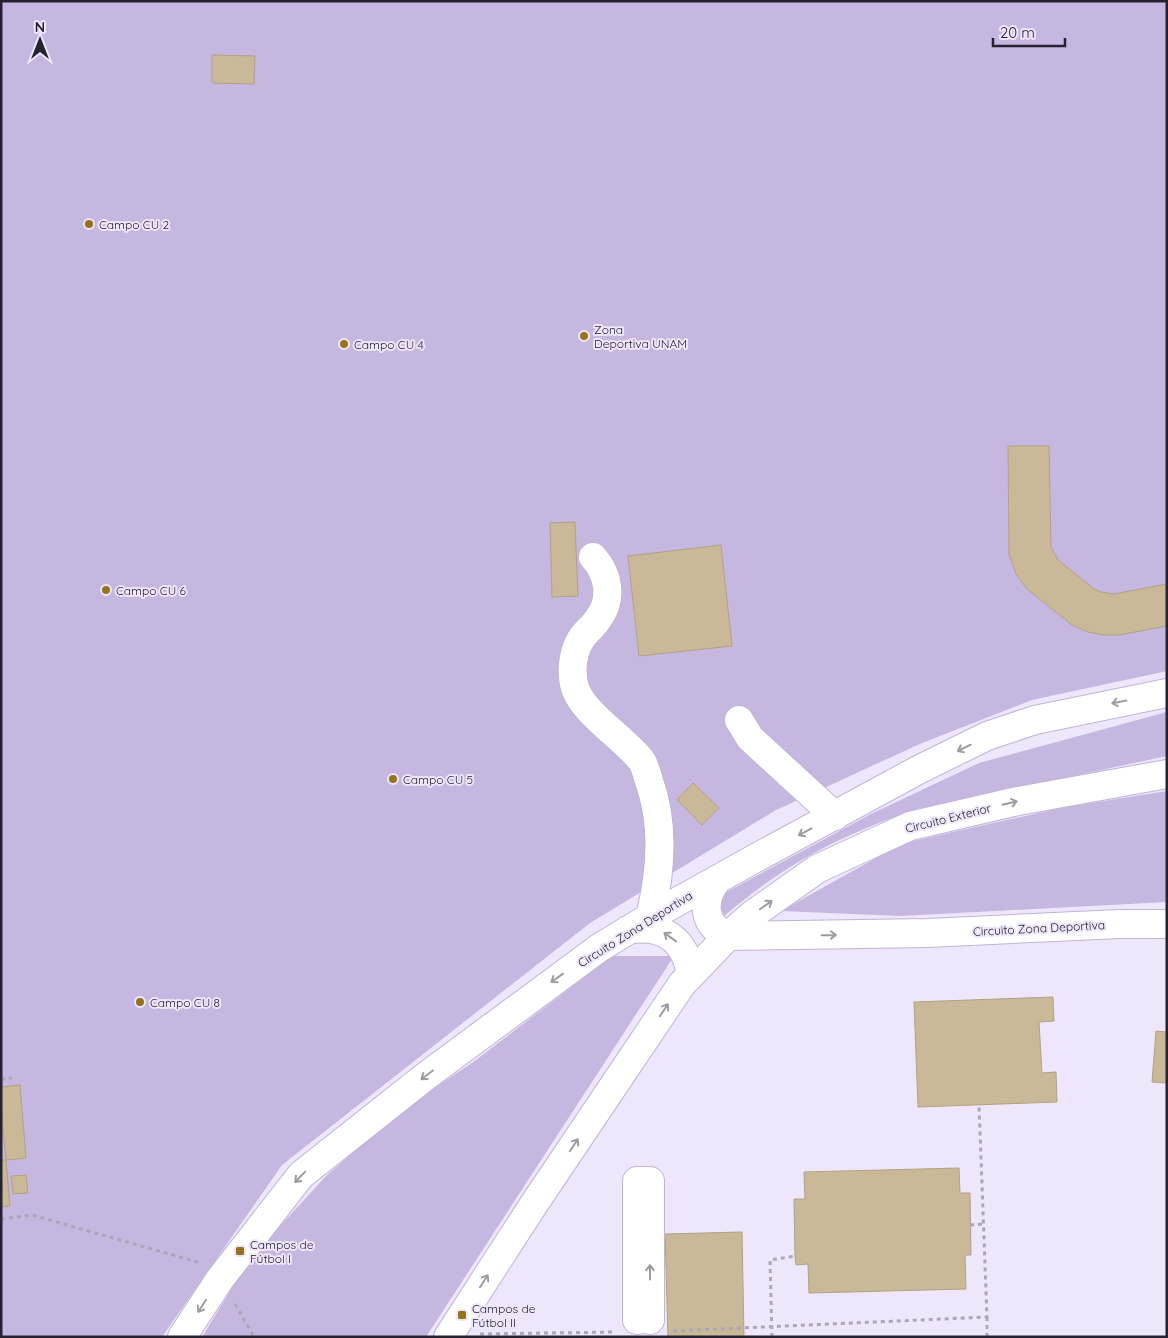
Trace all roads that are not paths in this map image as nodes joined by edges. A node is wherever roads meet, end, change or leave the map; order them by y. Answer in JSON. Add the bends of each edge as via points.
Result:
{"nodes":[{"id":1,"x":593,"y":557,"type":"dead end"},
{"id":2,"x":1167,"y":693,"type":"edge"},
{"id":3,"x":740,"y":720,"type":"dead end"},
{"id":4,"x":1167,"y":774,"type":"edge"},
{"id":5,"x":835,"y":816,"type":"junction"},
{"id":6,"x":718,"y":879,"type":"junction"},
{"id":7,"x":639,"y":923,"type":"junction"},
{"id":8,"x":1119,"y":924,"type":"junction"},
{"id":9,"x":1167,"y":924,"type":"edge"},
{"id":10,"x":1167,"y":930,"type":"edge"},
{"id":11,"x":728,"y":936,"type":"junction"},
{"id":12,"x":691,"y":974,"type":"junction"},
{"id":13,"x":449,"y":1336,"type":"edge"},
{"id":14,"x":182,"y":1337,"type":"edge"}],
"edges":[{"from":1,"to":7,"type":"street","via":[[605,576],[607,599],[598,620],[584,635],[572,670],[579,699],[642,761],[651,786],[660,838],[660,865],[656,891]]},
{"from":2,"to":5,"type":"street","name":"Circuito Zona Deportiva","one_way":true,"via":[[1036,720],[987,736]]},
{"from":3,"to":5,"type":"street","via":[[750,738]]},
{"from":11,"to":4,"type":"street","name":"Circuito Exterior","one_way":true,"via":[[817,869],[910,826],[1018,801]]},
{"from":5,"to":6,"type":"street","name":"Circuito Zona Deportiva","one_way":true},
{"from":6,"to":7,"type":"street","name":"Circuito Zona Deportiva"},
{"from":6,"to":11,"type":"street","via":[[711,888],[706,909],[712,925]]},
{"from":12,"to":7,"type":"street","one_way":true,"via":[[689,961],[675,940],[653,929],[640,928]]},
{"from":7,"to":14,"type":"street","name":"Circuito Zona Deportiva","one_way":true,"via":[[599,948],[426,1076],[301,1175],[220,1278]]},
{"from":8,"to":9,"type":"street"},
{"from":8,"to":10,"type":"street"},
{"from":11,"to":8,"type":"street","name":"Circuito Zona Deportiva","one_way":true,"via":[[928,933]]},
{"from":11,"to":12,"type":"street"},
{"from":13,"to":12,"type":"street","one_way":true}]}
